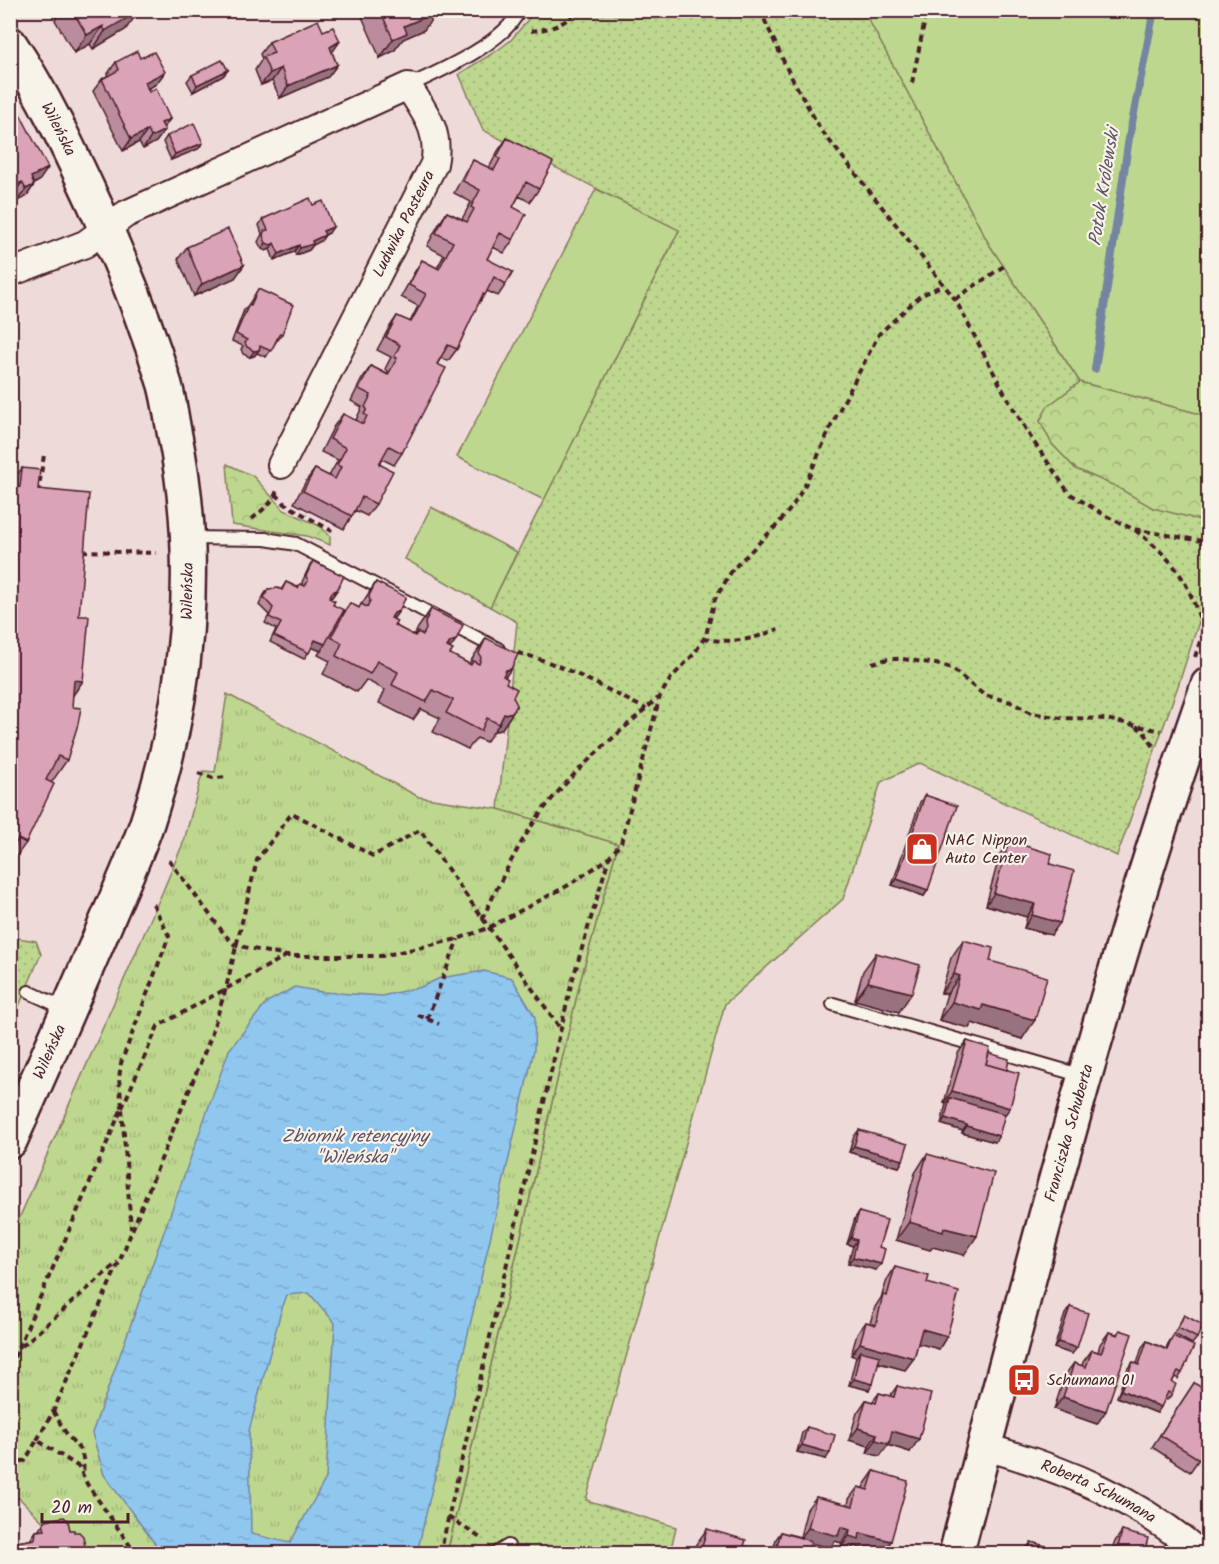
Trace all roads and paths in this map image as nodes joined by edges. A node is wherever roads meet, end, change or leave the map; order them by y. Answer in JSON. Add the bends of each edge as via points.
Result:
{"nodes":[{"id":1,"x":519,"y":10,"type":"edge"},
{"id":2,"x":577,"y":10,"type":"edge"},
{"id":3,"x":760,"y":10,"type":"edge"},
{"id":4,"x":927,"y":10,"type":"edge"},
{"id":5,"x":500,"y":35,"type":"junction"},
{"id":6,"x":10,"y":44,"type":"edge"},
{"id":7,"x":912,"y":82,"type":"dead end"},
{"id":8,"x":408,"y":87,"type":"junction"},
{"id":9,"x":106,"y":228,"type":"junction"},
{"id":10,"x":1004,"y":266,"type":"dead end"},
{"id":11,"x":10,"y":273,"type":"edge"},
{"id":12,"x":944,"y":285,"type":"junction"},
{"id":13,"x":955,"y":299,"type":"junction"},
{"id":14,"x":44,"y":455,"type":"dead end"},
{"id":15,"x":281,"y":465,"type":"joint"},
{"id":16,"x":276,"y":494,"type":"junction"},
{"id":17,"x":37,"y":496,"type":"edge"},
{"id":18,"x":1133,"y":529,"type":"junction"},
{"id":19,"x":332,"y":531,"type":"dead end"},
{"id":20,"x":189,"y":538,"type":"junction"},
{"id":21,"x":237,"y":539,"type":"junction"},
{"id":22,"x":1209,"y":542,"type":"edge"},
{"id":23,"x":78,"y":551,"type":"edge"},
{"id":24,"x":156,"y":553,"type":"dead end"},
{"id":25,"x":1209,"y":616,"type":"edge"},
{"id":26,"x":778,"y":629,"type":"dead end"},
{"id":27,"x":703,"y":639,"type":"junction"},
{"id":28,"x":499,"y":650,"type":"joint"},
{"id":29,"x":872,"y":663,"type":"dead end"},
{"id":30,"x":1209,"y":685,"type":"edge"},
{"id":31,"x":660,"y":696,"type":"junction"},
{"id":32,"x":646,"y":709,"type":"junction"},
{"id":33,"x":1135,"y":725,"type":"junction"},
{"id":34,"x":1170,"y":734,"type":"dead end"},
{"id":35,"x":1158,"y":752,"type":"dead end"},
{"id":36,"x":198,"y":773,"type":"dead end"},
{"id":37,"x":227,"y":777,"type":"dead end"},
{"id":38,"x":608,"y":859,"type":"junction"},
{"id":39,"x":169,"y":860,"type":"dead end"},
{"id":40,"x":152,"y":902,"type":"dead end"},
{"id":41,"x":482,"y":919,"type":"junction"},
{"id":42,"x":488,"y":928,"type":"junction"},
{"id":43,"x":459,"y":939,"type":"junction"},
{"id":44,"x":235,"y":945,"type":"junction"},
{"id":45,"x":286,"y":956,"type":"junction"},
{"id":46,"x":226,"y":988,"type":"junction"},
{"id":47,"x":29,"y":993,"type":"dead end"},
{"id":48,"x":833,"y":1004,"type":"dead end"},
{"id":49,"x":69,"y":1010,"type":"junction"},
{"id":50,"x":418,"y":1015,"type":"dead end"},
{"id":51,"x":428,"y":1019,"type":"junction"},
{"id":52,"x":439,"y":1024,"type":"dead end"},
{"id":53,"x":560,"y":1028,"type":"junction"},
{"id":54,"x":1085,"y":1077,"type":"junction"},
{"id":55,"x":122,"y":1108,"type":"junction"},
{"id":56,"x":10,"y":1141,"type":"edge"},
{"id":57,"x":131,"y":1230,"type":"junction"},
{"id":58,"x":120,"y":1260,"type":"junction"},
{"id":59,"x":20,"y":1348,"type":"junction"},
{"id":60,"x":10,"y":1367,"type":"edge"},
{"id":61,"x":53,"y":1411,"type":"junction"},
{"id":62,"x":37,"y":1440,"type":"junction"},
{"id":63,"x":985,"y":1447,"type":"junction"},
{"id":64,"x":10,"y":1460,"type":"edge"},
{"id":65,"x":82,"y":1475,"type":"junction"},
{"id":66,"x":448,"y":1516,"type":"junction"},
{"id":67,"x":502,"y":1550,"type":"edge"},
{"id":68,"x":136,"y":1554,"type":"edge"},
{"id":69,"x":440,"y":1554,"type":"edge"},
{"id":70,"x":956,"y":1554,"type":"edge"},
{"id":71,"x":1201,"y":1554,"type":"edge"}],
"edges":[{"from":1,"to":5,"type":"lane"},
{"from":2,"to":5,"type":"path","via":[[554,28]]},
{"from":3,"to":12,"type":"path","via":[[821,130]]},
{"from":4,"to":7,"type":"path"},
{"from":5,"to":8,"type":"lane"},
{"from":6,"to":9,"type":"street","name":"Wileńska","via":[[62,133]]},
{"from":8,"to":9,"type":"street","via":[[126,214]]},
{"from":8,"to":15,"type":"street","name":"Ludwika Pasteura","via":[[436,136],[434,164]]},
{"from":9,"to":11,"type":"street","via":[[85,244]]},
{"from":9,"to":20,"type":"street","name":"Wileńska","via":[[166,387],[181,462]]},
{"from":10,"to":13,"type":"path"},
{"from":12,"to":13,"type":"path"},
{"from":12,"to":27,"type":"path","via":[[920,296],[879,334],[805,485],[777,525],[734,569],[715,599]]},
{"from":13,"to":18,"type":"path","via":[[1026,429],[1069,493]]},
{"from":14,"to":17,"type":"path"},
{"from":15,"to":16,"type":"path"},
{"from":16,"to":19,"type":"path"},
{"from":16,"to":21,"type":"path","via":[[241,528]]},
{"from":18,"to":22,"type":"path"},
{"from":18,"to":25,"type":"path","via":[[1161,550],[1181,574],[1204,630]]},
{"from":20,"to":21,"type":"lane"},
{"from":20,"to":49,"type":"street","name":"Wileńska","via":[[186,642],[171,734],[147,824]]},
{"from":21,"to":28,"type":"lane","via":[[296,544]]},
{"from":23,"to":24,"type":"path"},
{"from":26,"to":27,"type":"path","via":[[730,642]]},
{"from":27,"to":31,"type":"path"},
{"from":28,"to":32,"type":"path","via":[[532,657]]},
{"from":29,"to":33,"type":"path","via":[[903,658],[943,666],[984,695],[1031,712]]},
{"from":30,"to":54,"type":"street","name":"Franciszka Schuberta","via":[[1140,889]]},
{"from":31,"to":32,"type":"path"},
{"from":31,"to":38,"type":"path","via":[[621,843]]},
{"from":32,"to":41,"type":"path","via":[[582,768],[540,814],[516,850]]},
{"from":33,"to":34,"type":"path"},
{"from":33,"to":35,"type":"path"},
{"from":36,"to":37,"type":"path"},
{"from":38,"to":42,"type":"path"},
{"from":38,"to":53,"type":"path"},
{"from":39,"to":44,"type":"path"},
{"from":40,"to":55,"type":"path","via":[[169,936],[121,1063]]},
{"from":41,"to":42,"type":"path"},
{"from":41,"to":44,"type":"path","via":[[420,830],[374,856],[292,813],[257,860]]},
{"from":42,"to":43,"type":"path"},
{"from":42,"to":53,"type":"path"},
{"from":43,"to":45,"type":"path","via":[[382,957]]},
{"from":43,"to":51,"type":"path"},
{"from":44,"to":45,"type":"path"},
{"from":44,"to":46,"type":"path"},
{"from":45,"to":46,"type":"path"},
{"from":46,"to":55,"type":"path","via":[[158,1026]]},
{"from":46,"to":57,"type":"path","via":[[210,1039]]},
{"from":47,"to":49,"type":"lane"},
{"from":48,"to":54,"type":"lane"},
{"from":49,"to":56,"type":"street","name":"Wileńska"},
{"from":50,"to":51,"type":"path"},
{"from":51,"to":52,"type":"path"},
{"from":53,"to":66,"type":"path"},
{"from":54,"to":63,"type":"street","name":"Franciszka Schuberta"},
{"from":55,"to":57,"type":"path"},
{"from":55,"to":59,"type":"path"},
{"from":57,"to":58,"type":"path"},
{"from":58,"to":59,"type":"path"},
{"from":58,"to":61,"type":"path"},
{"from":59,"to":60,"type":"path"},
{"from":61,"to":62,"type":"path"},
{"from":61,"to":65,"type":"path","via":[[80,1448],[84,1460]]},
{"from":62,"to":64,"type":"path","via":[[25,1461]]},
{"from":62,"to":65,"type":"path","via":[[79,1467]]},
{"from":63,"to":70,"type":"street","name":"Franciszka Schuberta"},
{"from":63,"to":71,"type":"street","name":"Roberta Schumana","via":[[1129,1502]]},
{"from":65,"to":68,"type":"path"},
{"from":66,"to":67,"type":"path"},
{"from":66,"to":69,"type":"path"}]}
